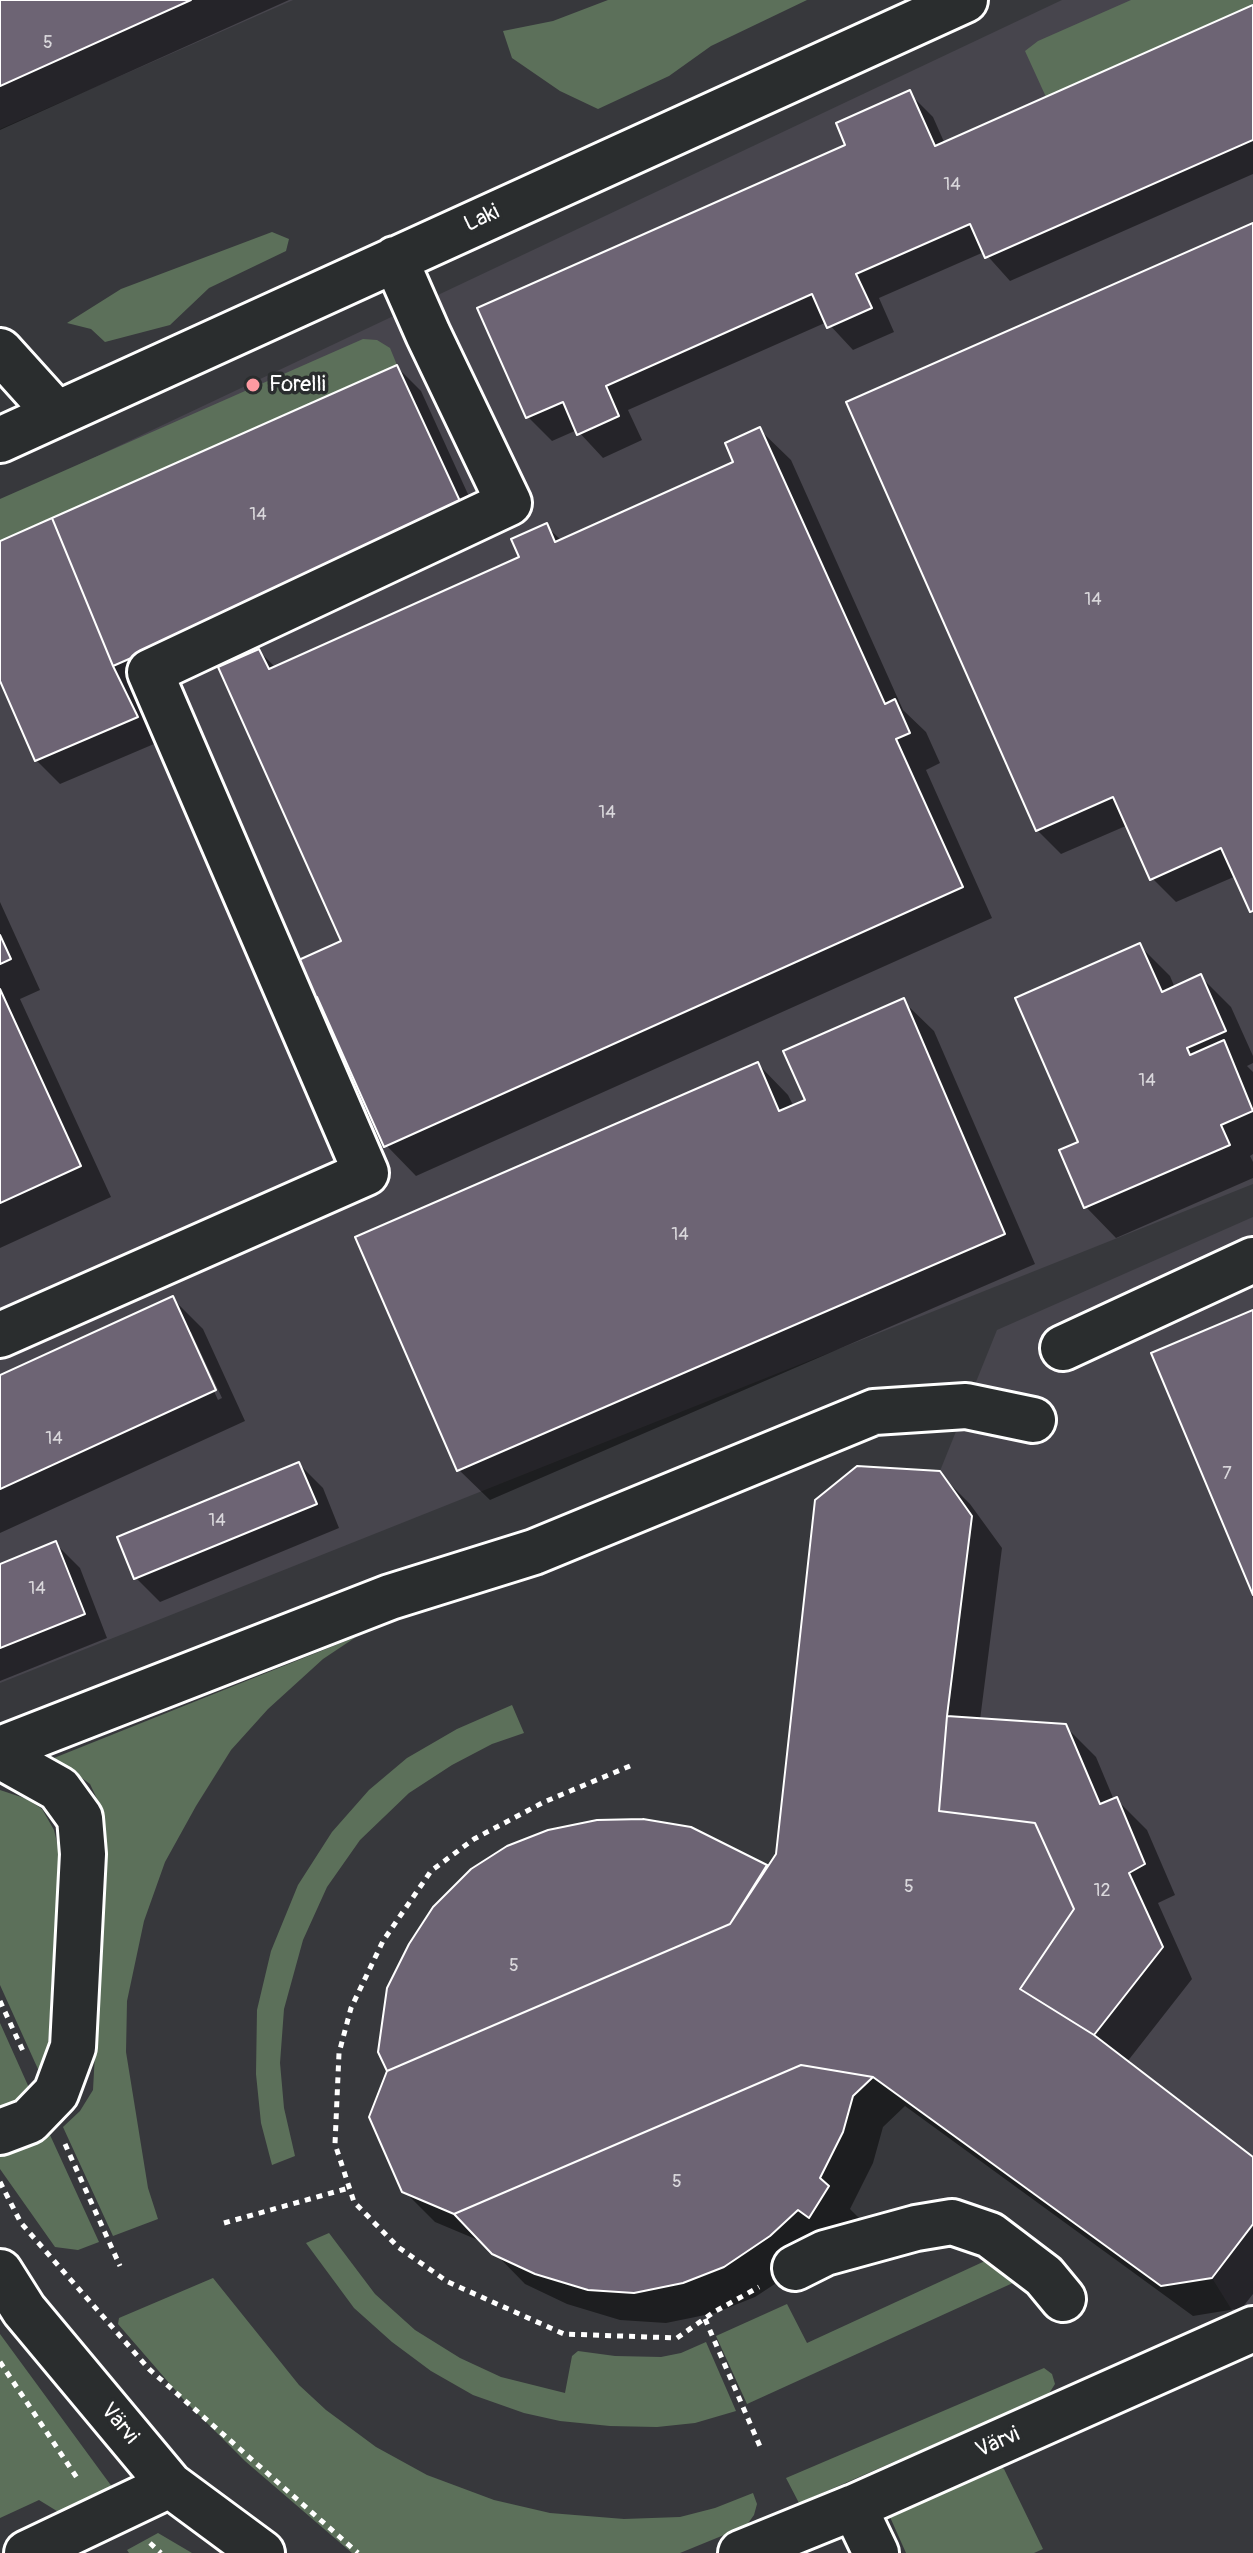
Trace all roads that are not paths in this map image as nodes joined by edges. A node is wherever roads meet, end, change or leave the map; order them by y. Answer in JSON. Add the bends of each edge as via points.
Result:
{"nodes":[{"id":1,"x":965,"y":0,"type":"edge"},
{"id":2,"x":395,"y":259,"type":"junction"},
{"id":3,"x":0,"y":351,"type":"edge"},
{"id":4,"x":56,"y":413,"type":"junction"},
{"id":5,"x":0,"y":440,"type":"edge"},
{"id":6,"x":1253,"y":1260,"type":"edge"},
{"id":7,"x":0,"y":1335,"type":"edge"},
{"id":8,"x":1063,"y":1348,"type":"dead end"},
{"id":9,"x":1033,"y":1420,"type":"dead end"},
{"id":10,"x":0,"y":1749,"type":"edge"},
{"id":11,"x":0,"y":1756,"type":"edge"},
{"id":12,"x":0,"y":2132,"type":"edge"},
{"id":13,"x":795,"y":2268,"type":"road end"},
{"id":14,"x":0,"y":2272,"type":"edge"},
{"id":15,"x":1063,"y":2299,"type":"dead end"},
{"id":16,"x":1253,"y":2329,"type":"edge"},
{"id":17,"x":170,"y":2485,"type":"junction"},
{"id":18,"x":854,"y":2507,"type":"junction"},
{"id":19,"x":27,"y":2553,"type":"edge"},
{"id":20,"x":262,"y":2553,"type":"edge"},
{"id":21,"x":741,"y":2553,"type":"edge"},
{"id":22,"x":876,"y":2553,"type":"edge"}],
"edges":[{"from":1,"to":2,"type":"street","name":"Laki"},
{"from":2,"to":4,"type":"street","name":"Laki"},
{"from":2,"to":7,"type":"street","via":[[509,503],[150,672],[366,1173]]},
{"from":3,"to":4,"type":"street"},
{"from":4,"to":5,"type":"street","name":"Laki"},
{"from":6,"to":8,"type":"street"},
{"from":9,"to":10,"type":"street","via":[[966,1406],[874,1412],[534,1552],[390,1597]]},
{"from":11,"to":12,"type":"street","via":[[59,1789],[80,1818],[83,1854],[73,2047],[56,2093],[29,2121]]},
{"from":13,"to":15,"type":"street","via":[[825,2253],[952,2222],[990,2235],[1044,2276]]},
{"from":14,"to":17,"type":"street","name":"Värvi","via":[[24,2310]]},
{"from":16,"to":18,"type":"street","name":"Värvi"},
{"from":17,"to":19,"type":"street"},
{"from":17,"to":20,"type":"street","name":"Värvi"},
{"from":18,"to":21,"type":"street","name":"Värvi"},
{"from":18,"to":22,"type":"street"}]}
